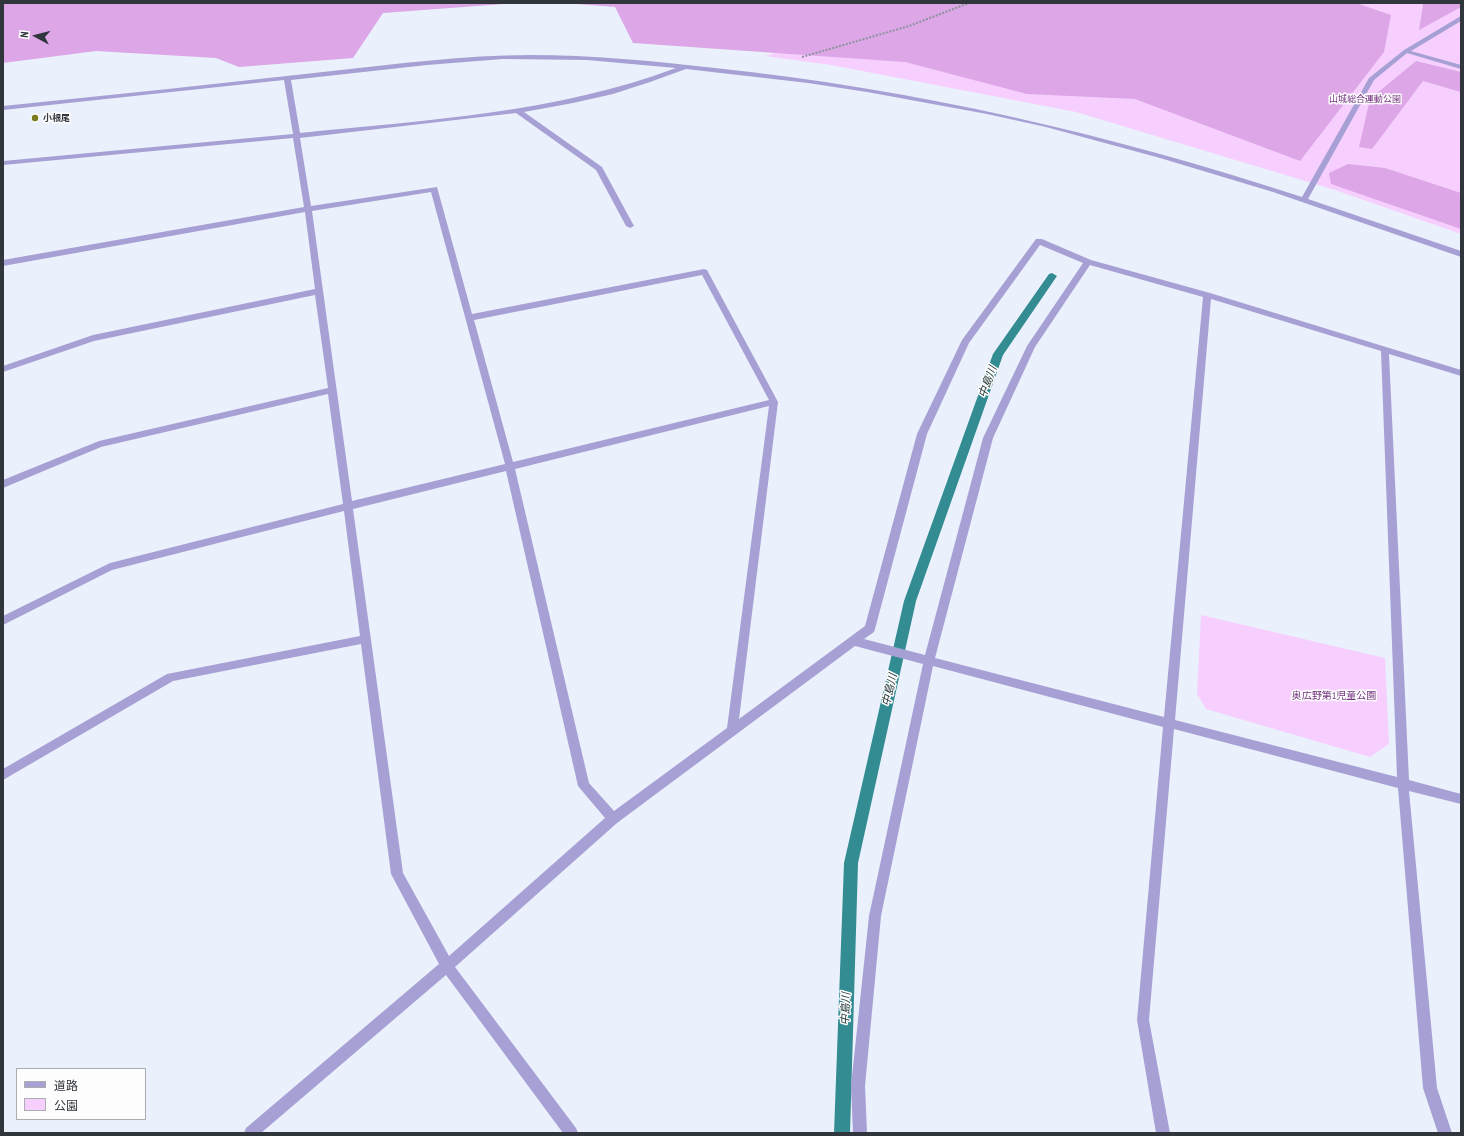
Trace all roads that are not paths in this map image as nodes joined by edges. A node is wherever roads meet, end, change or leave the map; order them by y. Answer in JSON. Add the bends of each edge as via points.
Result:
{"nodes":[{"id":1,"x":1461,"y":18,"type":"edge"},
{"id":2,"x":1406,"y":51,"type":"junction"},
{"id":3,"x":686,"y":66,"type":"junction"},
{"id":4,"x":1461,"y":67,"type":"edge"},
{"id":5,"x":287,"y":77,"type":"junction"},
{"id":6,"x":3,"y":108,"type":"edge"},
{"id":7,"x":519,"y":112,"type":"junction"},
{"id":8,"x":298,"y":136,"type":"junction"},
{"id":9,"x":3,"y":163,"type":"edge"},
{"id":10,"x":1304,"y":200,"type":"junction"},
{"id":11,"x":308,"y":209,"type":"junction"},
{"id":12,"x":630,"y":226,"type":"dead end"},
{"id":13,"x":1461,"y":254,"type":"edge"},
{"id":14,"x":1088,"y":262,"type":"junction"},
{"id":15,"x":3,"y":263,"type":"edge"},
{"id":16,"x":319,"y":292,"type":"junction"},
{"id":17,"x":1207,"y":295,"type":"junction"},
{"id":18,"x":469,"y":318,"type":"junction"},
{"id":19,"x":1385,"y":350,"type":"junction"},
{"id":20,"x":3,"y":369,"type":"edge"},
{"id":21,"x":1461,"y":373,"type":"edge"},
{"id":22,"x":332,"y":390,"type":"junction"},
{"id":23,"x":774,"y":402,"type":"junction"},
{"id":24,"x":510,"y":467,"type":"junction"},
{"id":25,"x":3,"y":484,"type":"edge"},
{"id":26,"x":348,"y":506,"type":"junction"},
{"id":27,"x":3,"y":621,"type":"edge"},
{"id":28,"x":366,"y":639,"type":"junction"},
{"id":29,"x":853,"y":641,"type":"junction"},
{"id":30,"x":929,"y":661,"type":"junction"},
{"id":31,"x":1169,"y":724,"type":"junction"},
{"id":32,"x":732,"y":731,"type":"junction"},
{"id":33,"x":3,"y":775,"type":"edge"},
{"id":34,"x":1403,"y":784,"type":"junction"},
{"id":35,"x":1461,"y":799,"type":"edge"},
{"id":36,"x":613,"y":819,"type":"junction"},
{"id":37,"x":447,"y":966,"type":"junction"},
{"id":38,"x":251,"y":1133,"type":"edge"},
{"id":39,"x":571,"y":1133,"type":"edge"},
{"id":40,"x":860,"y":1133,"type":"edge"},
{"id":41,"x":1163,"y":1133,"type":"edge"},
{"id":42,"x":1445,"y":1133,"type":"edge"}],
"edges":[{"from":1,"to":2,"type":"street"},
{"from":2,"to":4,"type":"street"},
{"from":2,"to":10,"type":"street","via":[[1371,79]]},
{"from":3,"to":5,"type":"street","via":[[608,59],[509,57]]},
{"from":3,"to":7,"type":"street","via":[[624,90]]},
{"from":3,"to":10,"type":"street","via":[[806,80],[967,108],[1065,129],[1164,156]]},
{"from":5,"to":6,"type":"street"},
{"from":5,"to":8,"type":"street"},
{"from":7,"to":8,"type":"street"},
{"from":7,"to":12,"type":"street","via":[[599,170]]},
{"from":8,"to":9,"type":"street"},
{"from":8,"to":11,"type":"street"},
{"from":10,"to":13,"type":"street"},
{"from":11,"to":15,"type":"street"},
{"from":11,"to":16,"type":"street"},
{"from":11,"to":18,"type":"street","via":[[434,189]]},
{"from":14,"to":17,"type":"street"},
{"from":14,"to":29,"type":"street","via":[[1039,241],[965,342],[922,434],[870,629]]},
{"from":14,"to":30,"type":"street","via":[[1031,346],[988,438]]},
{"from":16,"to":20,"type":"street","via":[[93,338]]},
{"from":16,"to":22,"type":"street"},
{"from":17,"to":19,"type":"street"},
{"from":17,"to":31,"type":"street"},
{"from":18,"to":23,"type":"street","via":[[704,272]]},
{"from":18,"to":24,"type":"street"},
{"from":19,"to":21,"type":"street"},
{"from":19,"to":34,"type":"street"},
{"from":22,"to":25,"type":"street","via":[[99,444]]},
{"from":22,"to":26,"type":"street"},
{"from":23,"to":24,"type":"street"},
{"from":23,"to":32,"type":"street"},
{"from":24,"to":26,"type":"street"},
{"from":24,"to":36,"type":"street","via":[[584,786]]},
{"from":26,"to":27,"type":"street","via":[[110,566]]},
{"from":26,"to":28,"type":"street"},
{"from":28,"to":33,"type":"street","via":[[171,678]]},
{"from":28,"to":37,"type":"street","via":[[397,874]]},
{"from":29,"to":30,"type":"street"},
{"from":29,"to":32,"type":"street"},
{"from":30,"to":31,"type":"street"},
{"from":30,"to":40,"type":"street","via":[[875,916],[858,1086]]},
{"from":31,"to":34,"type":"street"},
{"from":31,"to":41,"type":"street","via":[[1143,1020]]},
{"from":32,"to":36,"type":"street"},
{"from":34,"to":35,"type":"street"},
{"from":34,"to":42,"type":"street","via":[[1430,1088]]},
{"from":36,"to":37,"type":"street"},
{"from":37,"to":38,"type":"street"},
{"from":37,"to":39,"type":"street"}]}
